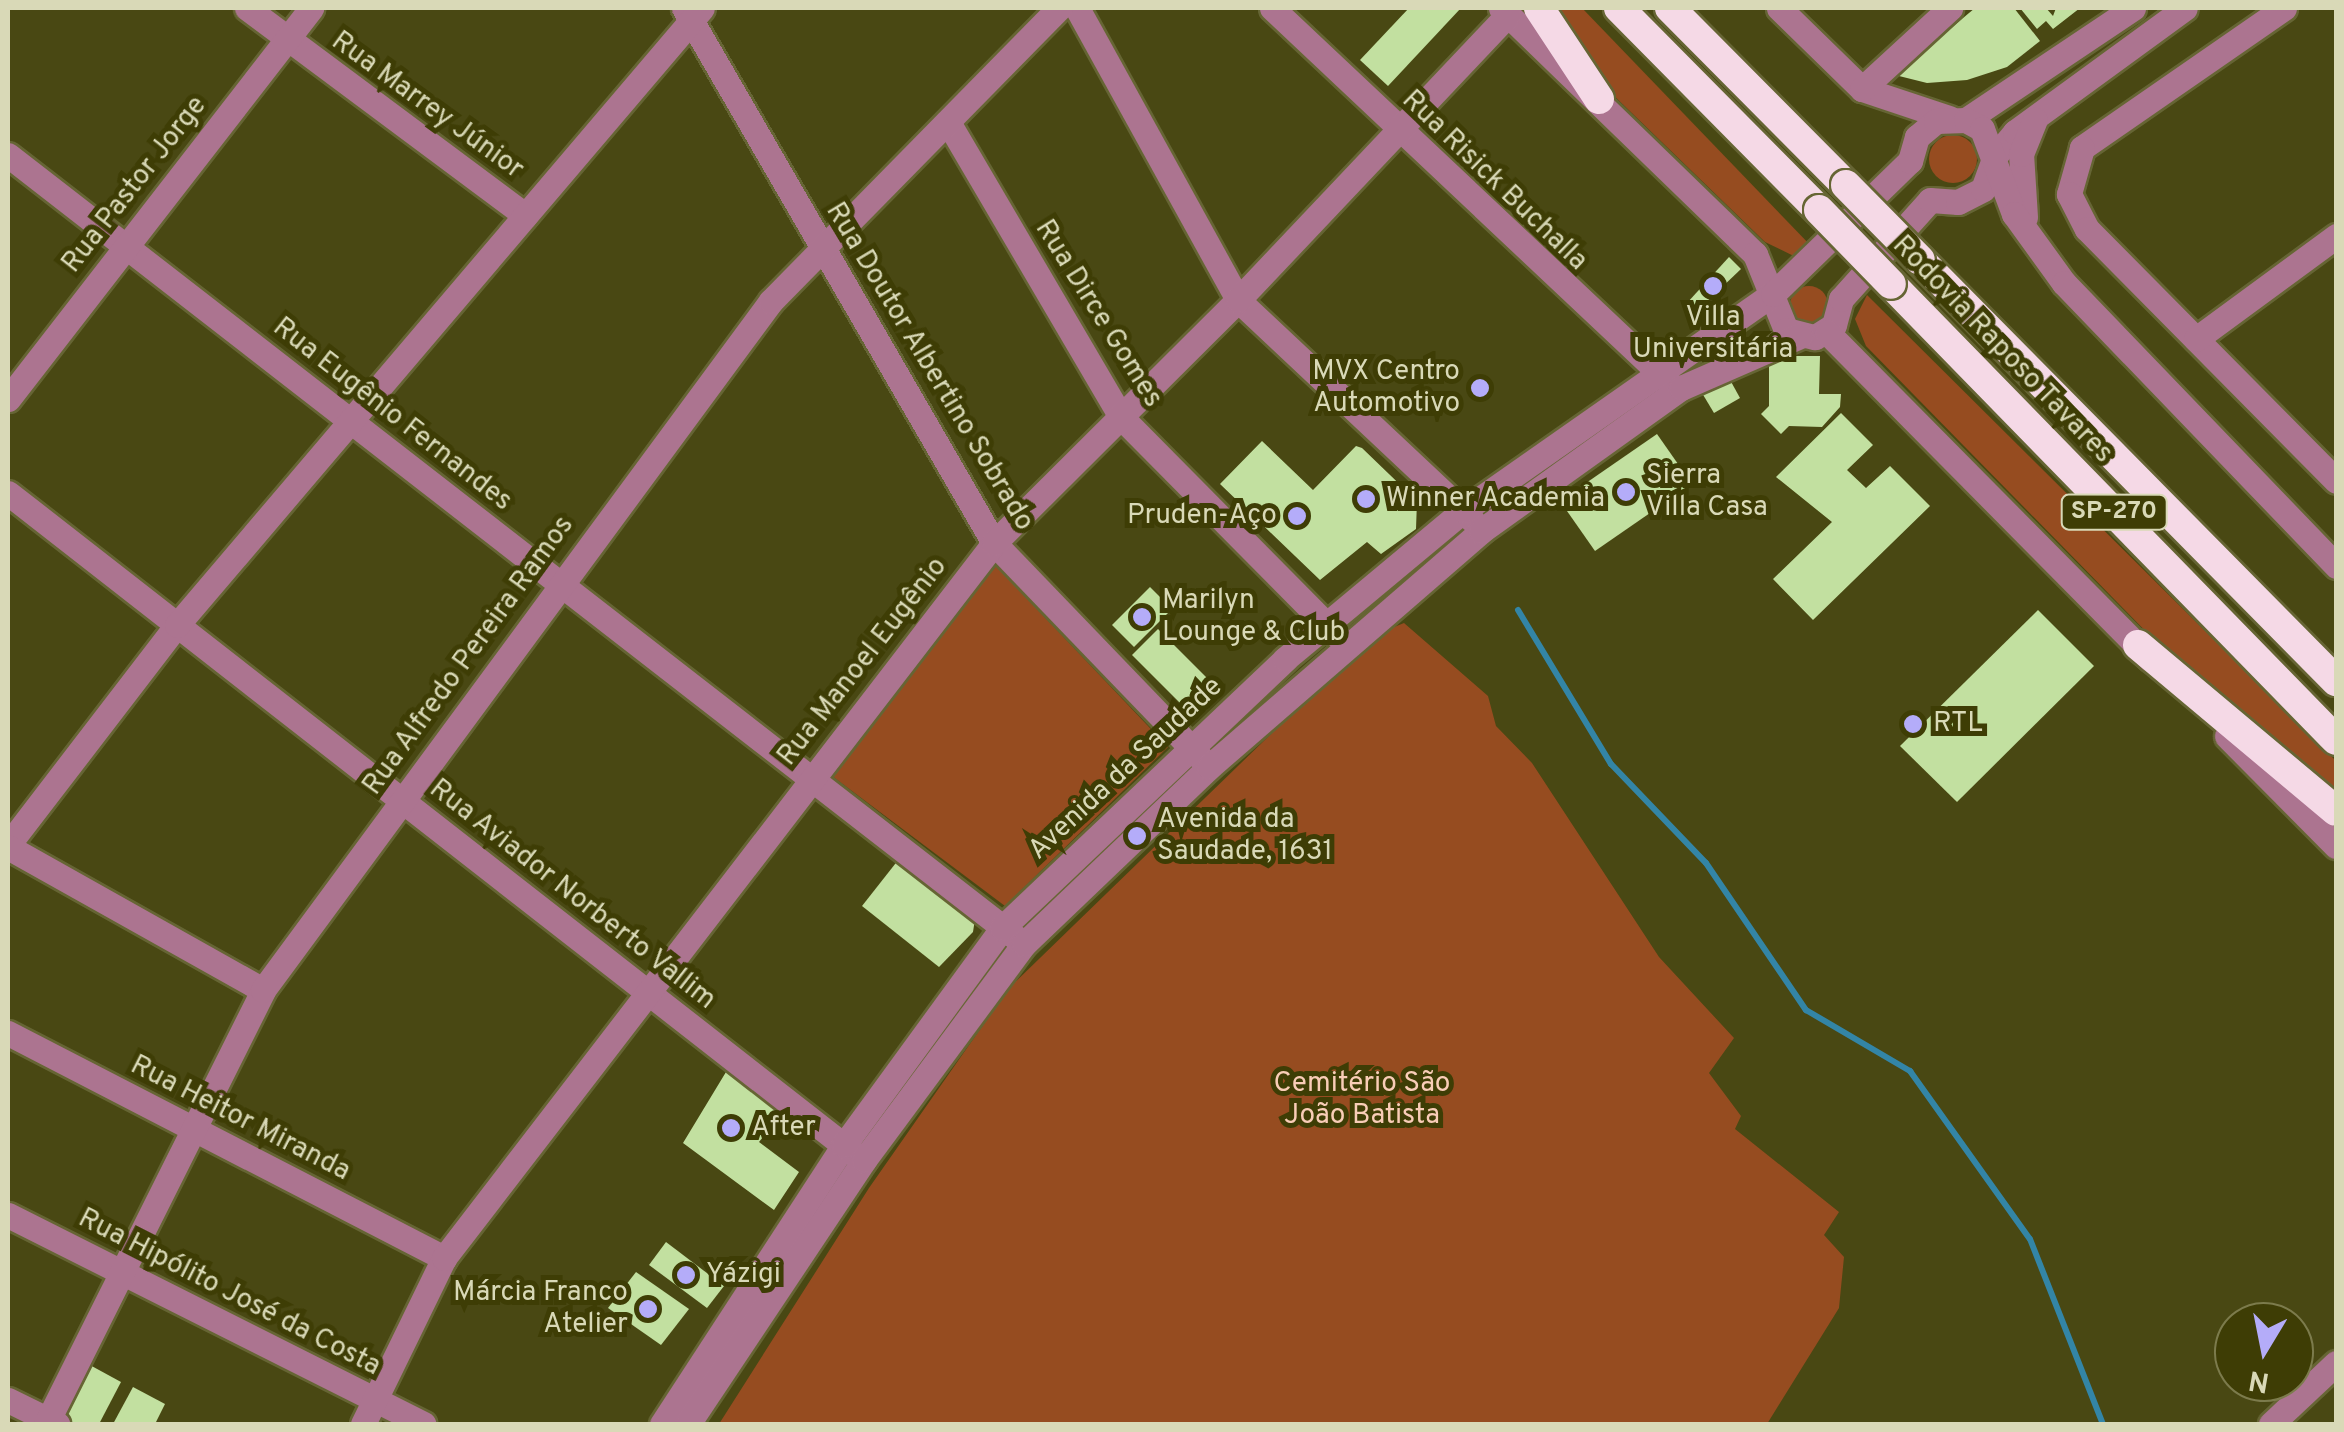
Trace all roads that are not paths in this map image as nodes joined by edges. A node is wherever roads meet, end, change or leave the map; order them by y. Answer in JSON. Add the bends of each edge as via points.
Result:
{"nodes":[{"id":1,"x":246,"y":8,"type":"edge"},
{"id":2,"x":311,"y":8,"type":"edge"},
{"id":3,"x":1059,"y":8,"type":"edge"},
{"id":4,"x":1076,"y":8,"type":"edge"},
{"id":5,"x":1272,"y":8,"type":"edge"},
{"id":6,"x":1539,"y":8,"type":"edge"},
{"id":7,"x":1618,"y":8,"type":"edge"},
{"id":8,"x":1670,"y":8,"type":"edge"},
{"id":9,"x":1779,"y":8,"type":"edge"},
{"id":10,"x":1950,"y":8,"type":"edge"},
{"id":11,"x":2132,"y":8,"type":"edge"},
{"id":12,"x":2186,"y":8,"type":"edge"},
{"id":13,"x":2284,"y":8,"type":"edge"},
{"id":14,"x":694,"y":10,"type":"edge"},
{"id":15,"x":1505,"y":11,"type":"edge"},
{"id":16,"x":286,"y":39,"type":"junction"},
{"id":17,"x":1862,"y":88,"type":"junction"},
{"id":18,"x":1599,"y":98,"type":"junction"},
{"id":19,"x":2039,"y":112,"type":"junction"},
{"id":20,"x":1957,"y":118,"type":"junction"},
{"id":21,"x":948,"y":122,"type":"junction"},
{"id":22,"x":1400,"y":134,"type":"junction"},
{"id":23,"x":8,"y":155,"type":"edge"},
{"id":24,"x":1995,"y":156,"type":"junction"},
{"id":25,"x":525,"y":215,"type":"junction"},
{"id":26,"x":2336,"y":236,"type":"edge"},
{"id":27,"x":2029,"y":237,"type":"junction"},
{"id":28,"x":125,"y":247,"type":"junction"},
{"id":29,"x":821,"y":247,"type":"junction"},
{"id":30,"x":1773,"y":294,"type":"junction"},
{"id":31,"x":1238,"y":300,"type":"junction"},
{"id":32,"x":1827,"y":332,"type":"junction"},
{"id":33,"x":1800,"y":336,"type":"junction"},
{"id":34,"x":2196,"y":339,"type":"junction"},
{"id":35,"x":1654,"y":374,"type":"junction"},
{"id":36,"x":1681,"y":388,"type":"junction"},
{"id":37,"x":8,"y":399,"type":"edge"},
{"id":38,"x":1120,"y":417,"type":"junction"},
{"id":39,"x":351,"y":422,"type":"junction"},
{"id":40,"x":1572,"y":433,"type":"junction"},
{"id":41,"x":1595,"y":452,"type":"junction"},
{"id":42,"x":2336,"y":481,"type":"edge"},
{"id":43,"x":8,"y":493,"type":"edge"},
{"id":44,"x":1464,"y":510,"type":"junction"},
{"id":45,"x":1481,"y":532,"type":"junction"},
{"id":46,"x":994,"y":543,"type":"junction"},
{"id":47,"x":2336,"y":566,"type":"edge"},
{"id":48,"x":559,"y":581,"type":"junction"},
{"id":49,"x":2255,"y":599,"type":"junction"},
{"id":50,"x":176,"y":625,"type":"junction"},
{"id":51,"x":1327,"y":625,"type":"junction"},
{"id":52,"x":2138,"y":645,"type":"junction"},
{"id":53,"x":1349,"y":646,"type":"junction"},
{"id":54,"x":2336,"y":654,"type":"edge"},
{"id":55,"x":2336,"y":681,"type":"edge"},
{"id":56,"x":2336,"y":740,"type":"edge"},
{"id":57,"x":1201,"y":757,"type":"junction"},
{"id":58,"x":812,"y":776,"type":"junction"},
{"id":59,"x":401,"y":801,"type":"junction"},
{"id":60,"x":2336,"y":811,"type":"edge"},
{"id":61,"x":8,"y":846,"type":"edge"},
{"id":62,"x":2336,"y":846,"type":"edge"},
{"id":63,"x":1002,"y":928,"type":"junction"},
{"id":64,"x":1024,"y":944,"type":"junction"},
{"id":65,"x":263,"y":990,"type":"junction"},
{"id":66,"x":648,"y":992,"type":"junction"},
{"id":67,"x":8,"y":1033,"type":"edge"},
{"id":68,"x":196,"y":1130,"type":"junction"},
{"id":69,"x":854,"y":1152,"type":"junction"},
{"id":70,"x":8,"y":1215,"type":"edge"},
{"id":71,"x":444,"y":1258,"type":"junction"},
{"id":72,"x":124,"y":1272,"type":"junction"},
{"id":73,"x":2336,"y":1363,"type":"edge"},
{"id":74,"x":2317,"y":1381,"type":"junction"},
{"id":75,"x":8,"y":1400,"type":"edge"},
{"id":76,"x":2336,"y":1400,"type":"edge"},
{"id":77,"x":368,"y":1413,"type":"edge"},
{"id":78,"x":50,"y":1423,"type":"edge"},
{"id":79,"x":422,"y":1424,"type":"edge"},
{"id":80,"x":662,"y":1424,"type":"edge"},
{"id":81,"x":688,"y":1424,"type":"edge"},
{"id":82,"x":2271,"y":1424,"type":"edge"}],
"edges":[{"from":1,"to":16,"type":"street","name":"Rua Marrey Júnior"},
{"from":2,"to":16,"type":"street","name":"Rua Pastor Jorge"},
{"from":3,"to":21,"type":"street","name":"Rua Alfredo Pereira Ramos"},
{"from":4,"to":31,"type":"street"},
{"from":5,"to":22,"type":"street","name":"Rua Risick Buchalla"},
{"from":6,"to":18,"type":"highway"},
{"from":7,"to":56,"type":"highway","name":"Rodovia Raposo Tavares","number":"SP-270","bridge":true},
{"from":8,"to":49,"type":"highway","name":"Rodovia Raposo Tavares","number":"SP-270","bridge":true},
{"from":9,"to":17,"type":"street"},
{"from":10,"to":17,"type":"street"},
{"from":11,"to":20,"type":"street","name":"Avenida da Saudade"},
{"from":12,"to":19,"type":"street"},
{"from":13,"to":34,"type":"street","via":[[2082,148],[2069,177],[2069,194],[2088,229]]},
{"from":14,"to":25,"type":"street"},
{"from":14,"to":29,"type":"street","name":"Rua Doutor Albertino Sobrado"},
{"from":15,"to":18,"type":"street"},
{"from":15,"to":22,"type":"street","name":"Rua Manoel Eugênio"},
{"from":16,"to":25,"type":"street","name":"Rua Marrey Júnior"},
{"from":16,"to":28,"type":"street","name":"Rua Pastor Jorge"},
{"from":17,"to":20,"type":"street"},
{"from":18,"to":30,"type":"street","via":[[1755,254]]},
{"from":19,"to":24,"type":"street"},
{"from":19,"to":27,"type":"street","via":[[2021,154]]},
{"from":20,"to":24,"type":"street","via":[[1988,136]]},
{"from":20,"to":30,"type":"street","name":"Avenida da Saudade","via":[[1926,127],[1910,161]]},
{"from":21,"to":29,"type":"street","name":"Rua Alfredo Pereira Ramos"},
{"from":21,"to":38,"type":"street","name":"Rua Dirce Gomes"},
{"from":22,"to":31,"type":"street","name":"Rua Manoel Eugênio"},
{"from":22,"to":35,"type":"street","name":"Rua Risick Buchalla"},
{"from":23,"to":28,"type":"street","name":"Rua Eugênio Fernandes"},
{"from":24,"to":27,"type":"street"},
{"from":24,"to":32,"type":"street","via":[[1983,189],[1958,202],[1930,200],[1841,299]]},
{"from":25,"to":39,"type":"street"},
{"from":26,"to":34,"type":"street"},
{"from":27,"to":47,"type":"street","via":[[2092,316]]},
{"from":28,"to":37,"type":"street","name":"Rua Pastor Jorge"},
{"from":28,"to":39,"type":"street","name":"Rua Eugênio Fernandes"},
{"from":29,"to":46,"type":"street","name":"Rua Doutor Albertino Sobrado"},
{"from":29,"to":48,"type":"street","name":"Rua Alfredo Pereira Ramos","via":[[771,300]]},
{"from":30,"to":33,"type":"street","via":[[1779,321]]},
{"from":30,"to":35,"type":"street","name":"Avenida da Saudade"},
{"from":31,"to":38,"type":"street","name":"Rua Manoel Eugênio"},
{"from":31,"to":44,"type":"street"},
{"from":32,"to":33,"type":"street","name":"Avenida da Saudade"},
{"from":32,"to":52,"type":"street"},
{"from":33,"to":36,"type":"street","name":"Avenida da Saudade"},
{"from":34,"to":42,"type":"street"},
{"from":35,"to":36,"type":"street","name":"Rua Risick Buchalla"},
{"from":35,"to":40,"type":"street","name":"Avenida da Saudade"},
{"from":36,"to":41,"type":"street","name":"Avenida da Saudade"},
{"from":38,"to":46,"type":"street","name":"Rua Manoel Eugênio"},
{"from":38,"to":51,"type":"street","name":"Rua Dirce Gomes"},
{"from":39,"to":48,"type":"street","name":"Rua Eugênio Fernandes"},
{"from":39,"to":50,"type":"street"},
{"from":40,"to":41,"type":"street"},
{"from":40,"to":44,"type":"street","name":"Avenida da Saudade"},
{"from":41,"to":45,"type":"street","name":"Avenida da Saudade"},
{"from":43,"to":50,"type":"street","name":"Rua Aviador Norberto Vallim"},
{"from":44,"to":45,"type":"street"},
{"from":44,"to":51,"type":"street","name":"Avenida da Saudade"},
{"from":45,"to":53,"type":"street","name":"Avenida da Saudade"},
{"from":46,"to":57,"type":"street","name":"Rua Doutor Albertino Sobrado"},
{"from":46,"to":58,"type":"street","name":"Rua Manoel Eugênio"},
{"from":48,"to":58,"type":"street","name":"Rua Eugênio Fernandes"},
{"from":48,"to":59,"type":"street","name":"Rua Alfredo Pereira Ramos"},
{"from":49,"to":54,"type":"highway"},
{"from":49,"to":55,"type":"highway","name":"Rodovia Raposo Tavares","number":"SP-270"},
{"from":50,"to":59,"type":"street","name":"Rua Aviador Norberto Vallim"},
{"from":50,"to":61,"type":"street"},
{"from":51,"to":53,"type":"street","name":"Rua Dirce Gomes"},
{"from":51,"to":57,"type":"street","name":"Avenida da Saudade"},
{"from":52,"to":60,"type":"highway"},
{"from":52,"to":62,"type":"street"},
{"from":53,"to":57,"type":"street","name":"Avenida da Saudade"},
{"from":57,"to":63,"type":"street","name":"Avenida da Saudade"},
{"from":57,"to":64,"type":"street","name":"Avenida da Saudade"},
{"from":58,"to":63,"type":"street","name":"Rua Eugênio Fernandes"},
{"from":58,"to":66,"type":"street","name":"Rua Manoel Eugênio"},
{"from":59,"to":65,"type":"street","name":"Rua Alfredo Pereira Ramos"},
{"from":59,"to":66,"type":"street","name":"Rua Aviador Norberto Vallim"},
{"from":61,"to":65,"type":"street"},
{"from":63,"to":64,"type":"street","name":"Rua Eugênio Fernandes"},
{"from":63,"to":69,"type":"street","name":"Avenida da Saudade"},
{"from":64,"to":69,"type":"street","name":"Avenida da Saudade"},
{"from":65,"to":68,"type":"street","name":"Rua Alfredo Pereira Ramos"},
{"from":66,"to":69,"type":"street","name":"Rua Aviador Norberto Vallim"},
{"from":66,"to":71,"type":"street","name":"Rua Manoel Eugênio"},
{"from":67,"to":68,"type":"street","name":"Rua Heitor Miranda"},
{"from":68,"to":71,"type":"street","name":"Rua Heitor Miranda"},
{"from":68,"to":72,"type":"street","name":"Rua Alfredo Pereira Ramos"},
{"from":69,"to":80,"type":"street","name":"Avenida da Saudade"},
{"from":69,"to":81,"type":"street","name":"Avenida da Saudade"},
{"from":70,"to":72,"type":"street","name":"Rua Hipólito José da Costa"},
{"from":71,"to":77,"type":"street","name":"Rua Manoel Eugênio"},
{"from":72,"to":77,"type":"street","name":"Rua Hipólito José da Costa"},
{"from":72,"to":78,"type":"street","name":"Rua Alfredo Pereira Ramos"},
{"from":73,"to":74,"type":"street"},
{"from":74,"to":76,"type":"street"},
{"from":74,"to":82,"type":"street"},
{"from":75,"to":78,"type":"street"},
{"from":77,"to":79,"type":"street","name":"Rua Hipólito José da Costa"}]}
